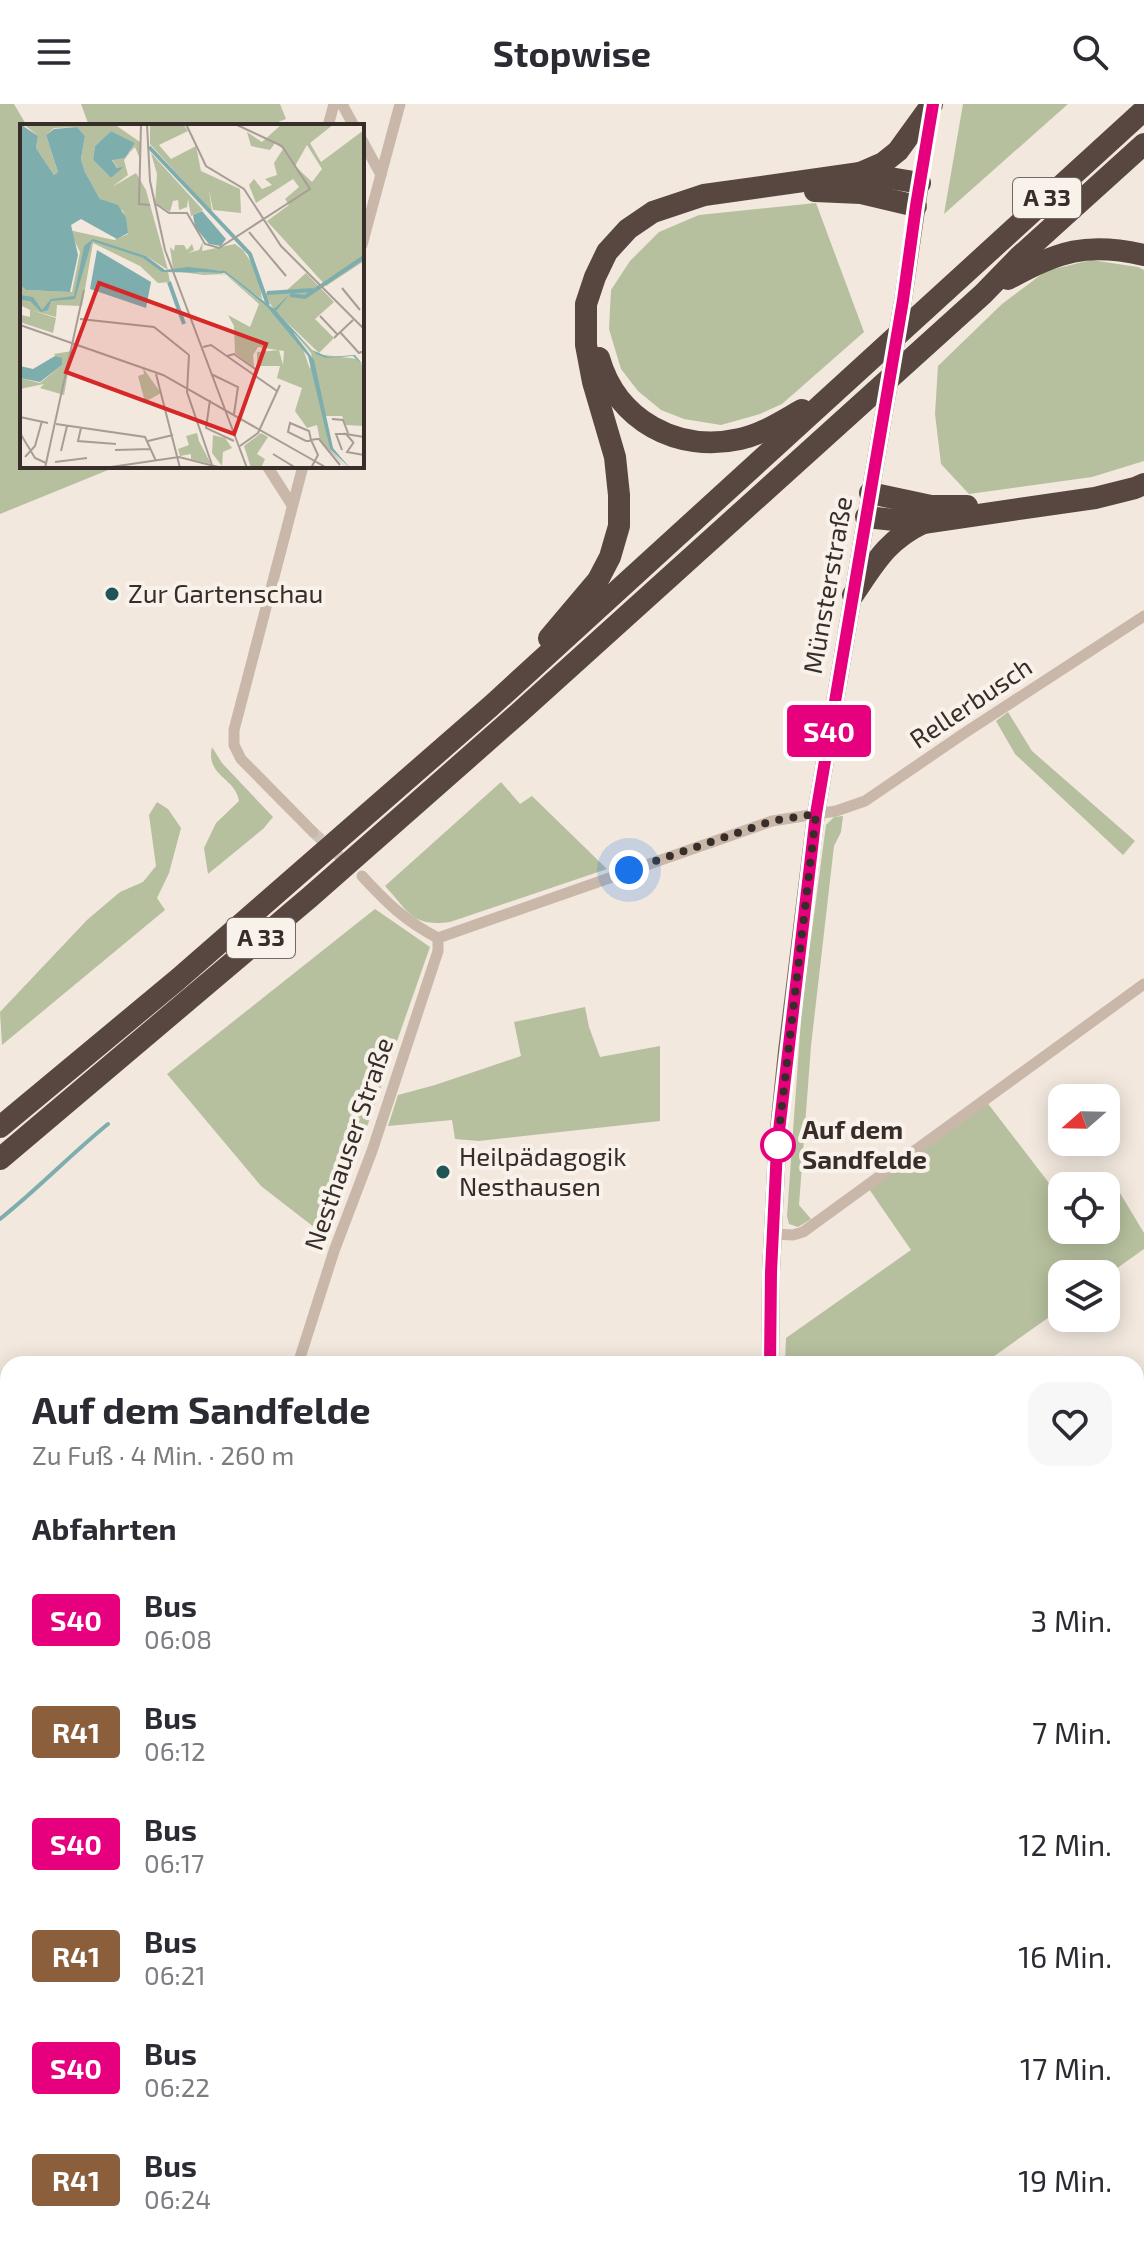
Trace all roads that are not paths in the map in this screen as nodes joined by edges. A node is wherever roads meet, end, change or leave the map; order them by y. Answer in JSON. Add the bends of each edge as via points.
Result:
{"nodes":[{"id":1,"x":334,"y":104,"type":"edge"},
{"id":2,"x":342,"y":104,"type":"edge"},
{"id":3,"x":400,"y":104,"type":"edge"},
{"id":4,"x":933,"y":104,"type":"edge"},
{"id":5,"x":1144,"y":110,"type":"edge"},
{"id":6,"x":329,"y":124,"type":"edge"},
{"id":7,"x":353,"y":124,"type":"edge"},
{"id":8,"x":364,"y":144,"type":"edge"},
{"id":9,"x":1144,"y":144,"type":"edge"},
{"id":10,"x":860,"y":173,"type":"junction"},
{"id":11,"x":381,"y":175,"type":"junction"},
{"id":12,"x":920,"y":183,"type":"junction"},
{"id":13,"x":916,"y":206,"type":"junction"},
{"id":14,"x":364,"y":238,"type":"edge"},
{"id":15,"x":1144,"y":255,"type":"edge"},
{"id":16,"x":983,"y":294,"type":"junction"},
{"id":17,"x":836,"y":389,"type":"junction"},
{"id":18,"x":268,"y":468,"type":"edge"},
{"id":19,"x":302,"y":468,"type":"edge"},
{"id":20,"x":1144,"y":474,"type":"edge"},
{"id":21,"x":1144,"y":484,"type":"edge"},
{"id":22,"x":870,"y":493,"type":"junction"},
{"id":23,"x":292,"y":505,"type":"junction"},
{"id":24,"x":866,"y":517,"type":"junction"},
{"id":25,"x":923,"y":523,"type":"junction"},
{"id":26,"x":853,"y":595,"type":"junction"},
{"id":27,"x":1144,"y":616,"type":"edge"},
{"id":28,"x":491,"y":706,"type":"junction"},
{"id":29,"x":816,"y":814,"type":"junction"},
{"id":30,"x":313,"y":832,"type":"tunnel mouth"},
{"id":31,"x":362,"y":876,"type":"dead end"},
{"id":32,"x":438,"y":938,"type":"junction"},
{"id":33,"x":1144,"y":984,"type":"edge"},
{"id":34,"x":0,"y":1127,"type":"edge"},
{"id":35,"x":0,"y":1159,"type":"edge"},
{"id":36,"x":773,"y":1234,"type":"junction"},
{"id":37,"x":301,"y":1356,"type":"edge"},
{"id":38,"x":770,"y":1356,"type":"edge"}],
"edges":[{"from":1,"to":6,"type":"street"},
{"from":2,"to":7,"type":"street"},
{"from":3,"to":11,"type":"street"},
{"from":4,"to":10,"type":"highway","via":[[898,151]]},
{"from":4,"to":12,"type":"main road","name":"Münsterstraße"},
{"from":5,"to":17,"type":"highway","number":"A 33"},
{"from":8,"to":11,"type":"street"},
{"from":9,"to":16,"type":"highway","number":"A 33"},
{"from":10,"to":12,"type":"highway"},
{"from":10,"to":28,"type":"highway","via":[[704,195],[653,212],[607,252],[586,304],[586,345],[615,457],[619,526],[598,580]]},
{"from":11,"to":14,"type":"street"},
{"from":12,"to":13,"type":"main road","name":"Münsterstraße"},
{"from":13,"to":17,"type":"highway","via":[[841,191],[771,192],[704,202],[656,218],[612,256],[593,308],[595,344],[604,376],[641,420],[682,440],[708,444],[741,439]]},
{"from":13,"to":22,"type":"main road","name":"Münsterstraße"},
{"from":15,"to":16,"type":"highway","via":[[1118,249],[1072,251],[1039,262]]},
{"from":16,"to":35,"type":"highway","number":"A 33","via":[[310,897]]},
{"from":17,"to":28,"type":"highway","number":"A 33"},
{"from":18,"to":23,"type":"street"},
{"from":19,"to":23,"type":"street"},
{"from":20,"to":22,"type":"highway","via":[[1094,490],[983,507],[931,506]]},
{"from":21,"to":25,"type":"highway","via":[[1095,498]]},
{"from":22,"to":24,"type":"main road","name":"Münsterstraße"},
{"from":23,"to":30,"type":"street","via":[[234,745],[241,759]]},
{"from":24,"to":25,"type":"highway"},
{"from":24,"to":26,"type":"main road","name":"Münsterstraße"},
{"from":25,"to":26,"type":"highway","via":[[888,546]]},
{"from":26,"to":29,"type":"main road","name":"Münsterstraße"},
{"from":27,"to":29,"type":"street","name":"Rellerbusch","via":[[865,801]]},
{"from":28,"to":34,"type":"highway","number":"A 33"},
{"from":29,"to":32,"type":"street","via":[[772,821]]},
{"from":29,"to":36,"type":"main road","name":"Münsterstraße","via":[[777,1148]]},
{"from":31,"to":32,"type":"street","via":[[412,925]]},
{"from":32,"to":37,"type":"street","name":"Nesthauser Straße","via":[[438,951]]},
{"from":33,"to":36,"type":"street","via":[[803,1232]]},
{"from":36,"to":38,"type":"main road","name":"Münsterstraße"}]}
